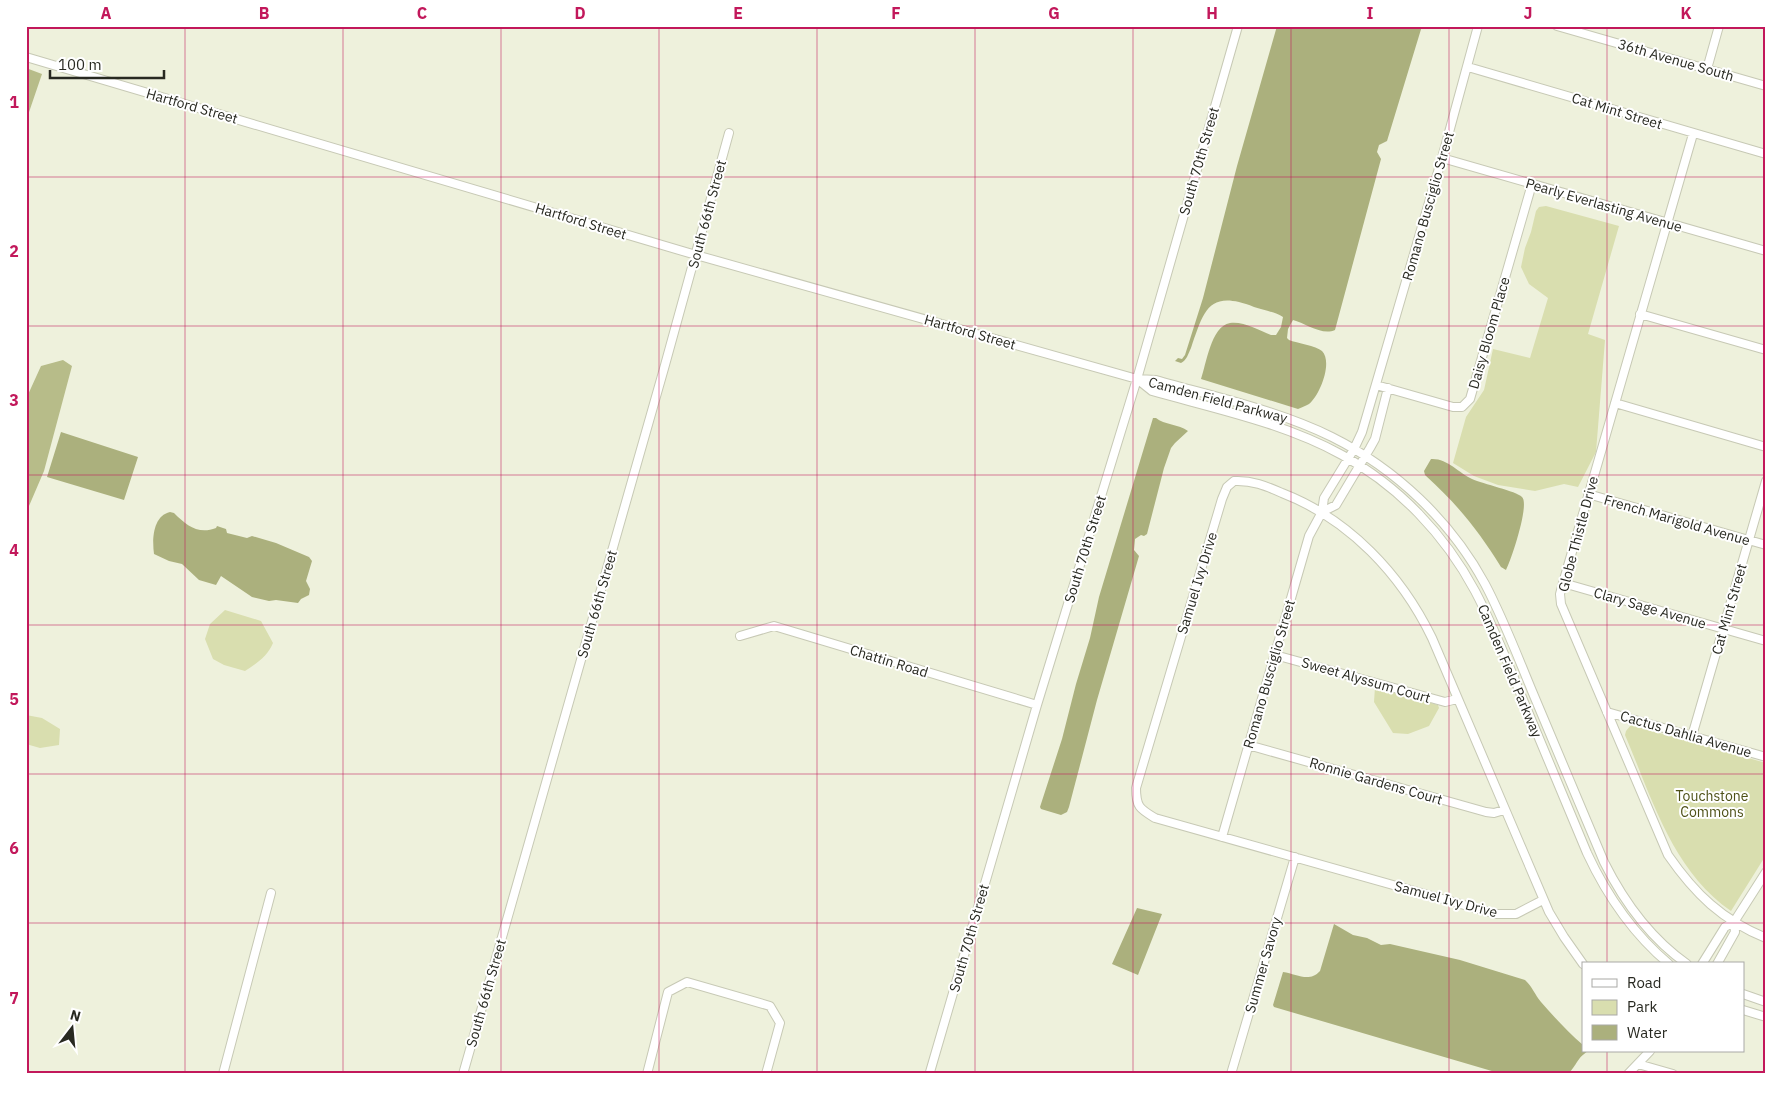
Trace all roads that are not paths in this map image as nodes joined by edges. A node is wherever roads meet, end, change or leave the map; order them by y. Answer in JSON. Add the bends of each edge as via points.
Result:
{"nodes":[{"id":1,"x":1238,"y":26,"type":"edge"},
{"id":2,"x":1478,"y":26,"type":"edge"},
{"id":3,"x":1557,"y":26,"type":"edge"},
{"id":4,"x":1719,"y":26,"type":"edge"},
{"id":5,"x":26,"y":57,"type":"edge"},
{"id":6,"x":1468,"y":67,"type":"junction"},
{"id":7,"x":1707,"y":69,"type":"junction"},
{"id":8,"x":1766,"y":86,"type":"edge"},
{"id":9,"x":729,"y":133,"type":"dead end"},
{"id":10,"x":1693,"y":134,"type":"junction"},
{"id":11,"x":1766,"y":154,"type":"edge"},
{"id":12,"x":1442,"y":158,"type":"junction"},
{"id":13,"x":1532,"y":184,"type":"junction"},
{"id":14,"x":1667,"y":223,"type":"junction"},
{"id":15,"x":1766,"y":251,"type":"edge"},
{"id":16,"x":696,"y":255,"type":"junction"},
{"id":17,"x":1640,"y":314,"type":"junction"},
{"id":18,"x":1766,"y":350,"type":"edge"},
{"id":19,"x":1137,"y":379,"type":"junction"},
{"id":20,"x":1376,"y":385,"type":"junction"},
{"id":21,"x":1388,"y":388,"type":"junction"},
{"id":22,"x":1615,"y":403,"type":"junction"},
{"id":23,"x":1766,"y":447,"type":"edge"},
{"id":24,"x":1354,"y":449,"type":"junction"},
{"id":25,"x":1365,"y":456,"type":"junction"},
{"id":26,"x":1348,"y":459,"type":"junction"},
{"id":27,"x":1360,"y":465,"type":"junction"},
{"id":28,"x":1766,"y":481,"type":"edge"},
{"id":29,"x":1588,"y":494,"type":"junction"},
{"id":30,"x":1322,"y":512,"type":"junction"},
{"id":31,"x":1749,"y":540,"type":"junction"},
{"id":32,"x":1766,"y":545,"type":"edge"},
{"id":33,"x":1563,"y":583,"type":"junction"},
{"id":34,"x":1723,"y":629,"type":"junction"},
{"id":35,"x":740,"y":636,"type":"dead end"},
{"id":36,"x":1766,"y":642,"type":"edge"},
{"id":37,"x":1275,"y":655,"type":"junction"},
{"id":38,"x":1457,"y":699,"type":"junction"},
{"id":39,"x":1037,"y":705,"type":"junction"},
{"id":40,"x":1607,"y":712,"type":"junction"},
{"id":41,"x":1692,"y":736,"type":"junction"},
{"id":42,"x":1248,"y":744,"type":"junction"},
{"id":43,"x":1766,"y":757,"type":"edge"},
{"id":44,"x":1504,"y":810,"type":"junction"},
{"id":45,"x":1222,"y":837,"type":"junction"},
{"id":46,"x":1295,"y":857,"type":"junction"},
{"id":47,"x":1766,"y":872,"type":"edge"},
{"id":48,"x":271,"y":893,"type":"dead end"},
{"id":49,"x":1543,"y":900,"type":"junction"},
{"id":50,"x":1734,"y":922,"type":"junction"},
{"id":51,"x":1766,"y":938,"type":"edge"},
{"id":52,"x":1667,"y":962,"type":"edge"},
{"id":53,"x":1686,"y":962,"type":"edge"},
{"id":54,"x":1703,"y":962,"type":"edge"},
{"id":55,"x":1718,"y":962,"type":"edge"},
{"id":56,"x":1582,"y":963,"type":"edge"},
{"id":57,"x":1744,"y":994,"type":"edge"},
{"id":58,"x":1766,"y":1002,"type":"edge"},
{"id":59,"x":1744,"y":1010,"type":"edge"},
{"id":60,"x":1766,"y":1017,"type":"edge"},
{"id":61,"x":1649,"y":1052,"type":"edge"},
{"id":62,"x":1638,"y":1064,"type":"junction"},
{"id":63,"x":930,"y":1072,"type":"dead end"},
{"id":64,"x":223,"y":1074,"type":"edge"},
{"id":65,"x":463,"y":1074,"type":"edge"},
{"id":66,"x":646,"y":1074,"type":"edge"},
{"id":67,"x":766,"y":1074,"type":"edge"},
{"id":68,"x":1231,"y":1074,"type":"edge"},
{"id":69,"x":1628,"y":1074,"type":"edge"},
{"id":70,"x":1673,"y":1074,"type":"edge"}],
"edges":[{"from":1,"to":19,"type":"street","name":"South 70th Street"},
{"from":2,"to":6,"type":"street","name":"Romano Busciglio Street"},
{"from":3,"to":7,"type":"street","name":"36th Avenue South"},
{"from":4,"to":7,"type":"street"},
{"from":5,"to":16,"type":"street","name":"Hartford Street"},
{"from":6,"to":10,"type":"street","name":"Cat Mint Street"},
{"from":6,"to":12,"type":"street","name":"Romano Busciglio Street"},
{"from":7,"to":8,"type":"street","name":"36th Avenue South"},
{"from":9,"to":16,"type":"street","name":"South 66th Street"},
{"from":10,"to":11,"type":"street","name":"Cat Mint Street"},
{"from":10,"to":14,"type":"street","name":"Globe Thistle Drive"},
{"from":12,"to":13,"type":"street","name":"Pearly Everlasting Avenue"},
{"from":12,"to":20,"type":"street","name":"Romano Busciglio Street"},
{"from":13,"to":14,"type":"street","name":"Pearly Everlasting Avenue"},
{"from":13,"to":21,"type":"street","name":"Daisy Bloom Place","via":[[1470,399],[1462,407],[1453,407]]},
{"from":14,"to":15,"type":"street","name":"Pearly Everlasting Avenue"},
{"from":14,"to":17,"type":"street","name":"Globe Thistle Drive"},
{"from":16,"to":19,"type":"street","name":"Hartford Street"},
{"from":16,"to":65,"type":"street","name":"South 66th Street"},
{"from":17,"to":18,"type":"street"},
{"from":17,"to":22,"type":"street","name":"Globe Thistle Drive"},
{"from":19,"to":24,"type":"street","name":"Camden Field Parkway","via":[[1156,380],[1291,419]]},
{"from":19,"to":26,"type":"street","name":"Camden Field Parkway","via":[[1152,391],[1280,428]]},
{"from":19,"to":39,"type":"street","name":"South 70th Street"},
{"from":20,"to":21,"type":"street"},
{"from":20,"to":24,"type":"street","name":"Romano Busciglio Street"},
{"from":21,"to":25,"type":"street","name":"Romano Busciglio Street","via":[[1374,439]]},
{"from":22,"to":23,"type":"street"},
{"from":22,"to":29,"type":"street","name":"Globe Thistle Drive"},
{"from":24,"to":25,"type":"street","name":"Camden Field Parkway"},
{"from":24,"to":26,"type":"street","name":"Romano Busciglio Street"},
{"from":25,"to":27,"type":"street","name":"Romano Busciglio Street"},
{"from":25,"to":53,"type":"street","name":"Camden Field Parkway","via":[[1394,476],[1430,509],[1478,571],[1604,862],[1632,909],[1661,942]]},
{"from":26,"to":27,"type":"street","name":"Camden Field Parkway"},
{"from":26,"to":30,"type":"street","name":"Romano Busciglio Street","via":[[1324,498]]},
{"from":27,"to":30,"type":"street","name":"Romano Busciglio Street","via":[[1336,505]]},
{"from":27,"to":52,"type":"street","name":"Camden Field Parkway","via":[[1418,513],[1465,572],[1485,611],[1601,882],[1636,932]]},
{"from":28,"to":31,"type":"street","name":"Cat Mint Street"},
{"from":29,"to":31,"type":"street","name":"French Marigold Avenue"},
{"from":29,"to":33,"type":"street","name":"Globe Thistle Drive"},
{"from":30,"to":37,"type":"street","name":"Romano Busciglio Street","via":[[1309,536]]},
{"from":30,"to":38,"type":"street","name":"Samuel Ivy Drive","via":[[1358,539],[1402,587],[1425,625]]},
{"from":30,"to":45,"type":"street","name":"Samuel Ivy Drive","via":[[1257,483],[1244,481],[1234,481],[1222,499],[1136,788],[1138,806],[1144,812]]},
{"from":31,"to":32,"type":"street","name":"French Marigold Avenue"},
{"from":31,"to":34,"type":"street","name":"Cat Mint Street"},
{"from":33,"to":34,"type":"street","name":"Clary Sage Avenue"},
{"from":33,"to":40,"type":"street","name":"Globe Thistle Drive","via":[[1561,604]]},
{"from":34,"to":36,"type":"street","name":"Clary Sage Avenue"},
{"from":34,"to":41,"type":"street","name":"Cat Mint Street"},
{"from":35,"to":39,"type":"street","name":"Chattin Road","via":[[774,626]]},
{"from":37,"to":38,"type":"street","name":"Sweet Alyssum Court","via":[[1445,702]]},
{"from":37,"to":42,"type":"street","name":"Romano Busciglio Street"},
{"from":38,"to":44,"type":"street","name":"Samuel Ivy Drive"},
{"from":39,"to":63,"type":"street","name":"South 70th Street"},
{"from":40,"to":41,"type":"street","name":"Cactus Dahlia Avenue"},
{"from":40,"to":50,"type":"street","name":"Globe Thistle Drive","via":[[1668,856],[1694,890]]},
{"from":41,"to":43,"type":"street","name":"Cactus Dahlia Avenue"},
{"from":42,"to":44,"type":"street","name":"Ronnie Gardens Court","via":[[1486,812]]},
{"from":42,"to":45,"type":"street","name":"Romano Busciglio Street"},
{"from":44,"to":49,"type":"street","name":"Samuel Ivy Drive"},
{"from":45,"to":46,"type":"street","name":"Samuel Ivy Drive"},
{"from":46,"to":49,"type":"street","name":"Samuel Ivy Drive","via":[[1496,914],[1516,914]]},
{"from":46,"to":68,"type":"street","name":"Summer Savory"},
{"from":47,"to":50,"type":"street"},
{"from":48,"to":64,"type":"street"},
{"from":49,"to":56,"type":"street","name":"Samuel Ivy Drive"},
{"from":50,"to":51,"type":"street","name":"Globe Thistle Drive"},
{"from":50,"to":54,"type":"street","via":[[1725,927]]},
{"from":50,"to":55,"type":"street","via":[[1735,932]]},
{"from":57,"to":58,"type":"street"},
{"from":59,"to":60,"type":"street"},
{"from":61,"to":62,"type":"street"},
{"from":62,"to":69,"type":"street"},
{"from":62,"to":70,"type":"street"},
{"from":66,"to":67,"type":"street","via":[[668,992],[687,982],[770,1006],[780,1023]]}]}
